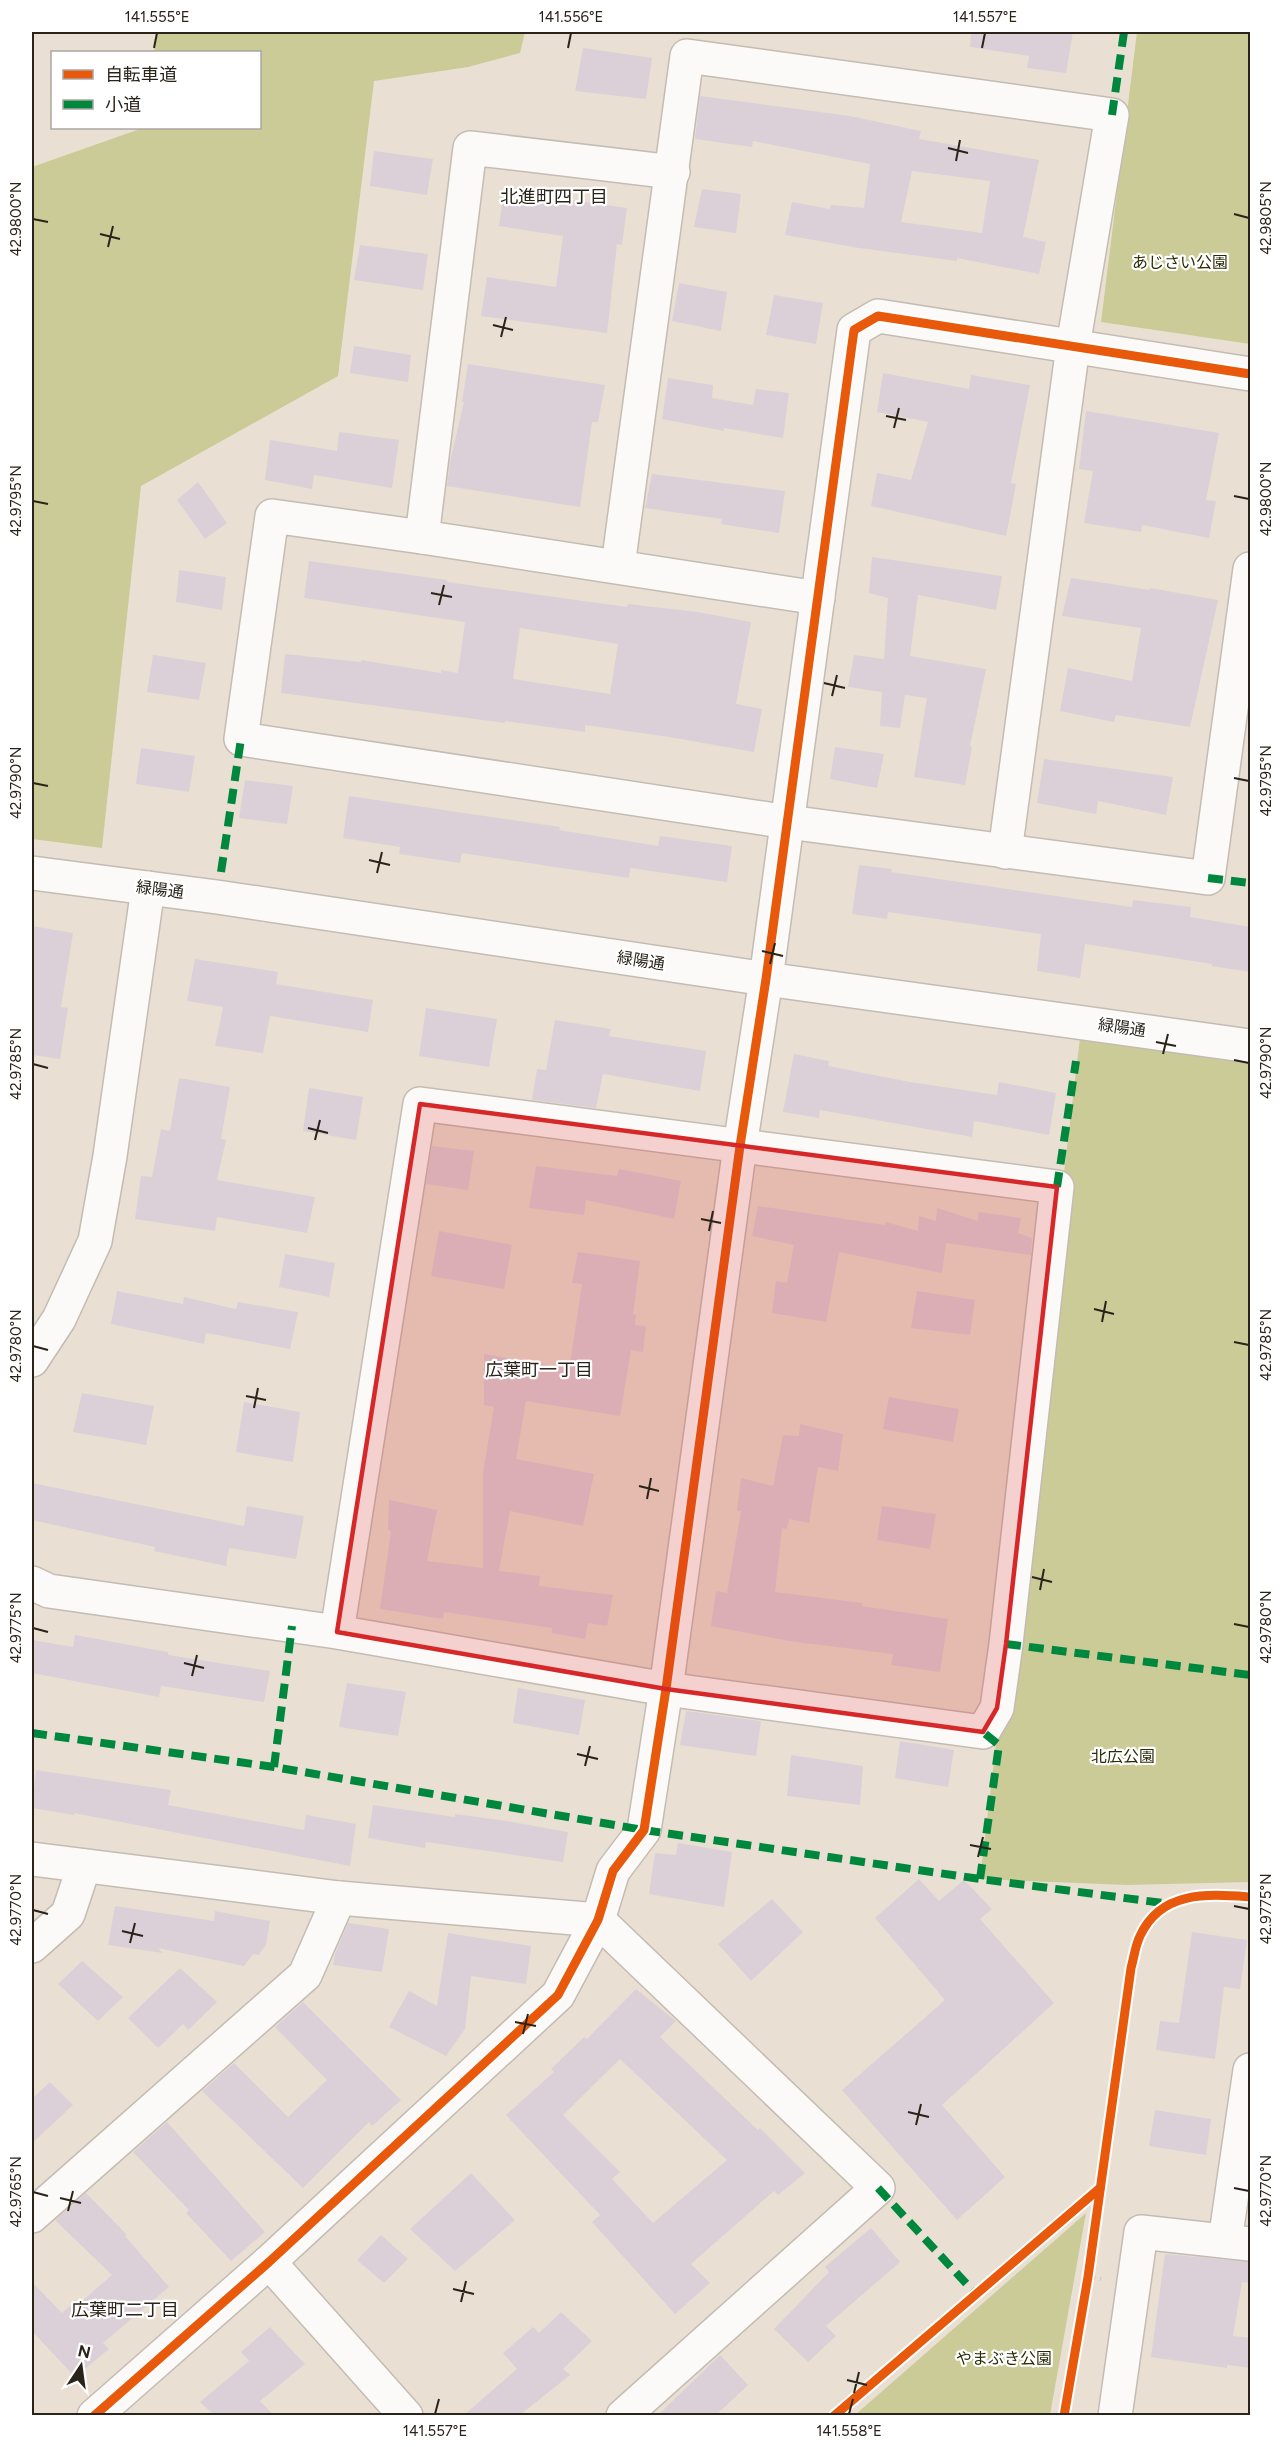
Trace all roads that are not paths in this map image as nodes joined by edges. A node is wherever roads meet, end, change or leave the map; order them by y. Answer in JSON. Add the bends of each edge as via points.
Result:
{"nodes":[{"id":1,"x":673,"y":172,"type":"junction"},
{"id":2,"x":1073,"y":346,"type":"junction"},
{"id":3,"x":1251,"y":374,"type":"edge"},
{"id":4,"x":423,"y":537,"type":"junction"},
{"id":5,"x":618,"y":566,"type":"junction"},
{"id":6,"x":1251,"y":569,"type":"edge"},
{"id":7,"x":818,"y":598,"type":"junction"},
{"id":8,"x":788,"y":822,"type":"junction"},
{"id":9,"x":1005,"y":852,"type":"junction"},
{"id":10,"x":32,"y":873,"type":"edge"},
{"id":11,"x":148,"y":888,"type":"junction"},
{"id":12,"x":766,"y":979,"type":"junction"},
{"id":13,"x":1251,"y":1046,"type":"edge"},
{"id":14,"x":740,"y":1146,"type":"junction"},
{"id":15,"x":32,"y":1360,"type":"edge"},
{"id":16,"x":32,"y":1583,"type":"edge"},
{"id":17,"x":337,"y":1632,"type":"junction"},
{"id":18,"x":666,"y":1689,"type":"junction"},
{"id":19,"x":32,"y":1859,"type":"edge"},
{"id":20,"x":84,"y":1866,"type":"junction"},
{"id":21,"x":339,"y":1898,"type":"junction"},
{"id":22,"x":598,"y":1920,"type":"junction"},
{"id":23,"x":32,"y":1946,"type":"edge"},
{"id":24,"x":1251,"y":2070,"type":"edge"},
{"id":25,"x":32,"y":2216,"type":"edge"},
{"id":26,"x":1238,"y":2242,"type":"edge"},
{"id":27,"x":269,"y":2262,"type":"junction"},
{"id":28,"x":94,"y":2415,"type":"edge"},
{"id":29,"x":406,"y":2415,"type":"edge"},
{"id":30,"x":623,"y":2415,"type":"edge"},
{"id":31,"x":1116,"y":2415,"type":"edge"}],
"edges":[{"from":1,"to":2,"type":"street","via":[[687,56],[1112,115]]},
{"from":1,"to":4,"type":"street","via":[[470,148]]},
{"from":1,"to":5,"type":"street"},
{"from":2,"to":3,"type":"street"},
{"from":2,"to":7,"type":"street","via":[[878,316],[854,330]]},
{"from":2,"to":9,"type":"street"},
{"from":4,"to":5,"type":"street"},
{"from":4,"to":8,"type":"street","via":[[272,516],[241,739]]},
{"from":5,"to":7,"type":"street"},
{"from":6,"to":9,"type":"street","via":[[1208,878]]},
{"from":7,"to":8,"type":"street"},
{"from":8,"to":9,"type":"street"},
{"from":8,"to":12,"type":"street"},
{"from":10,"to":11,"type":"street","name":"緑陽通"},
{"from":11,"to":12,"type":"street","name":"緑陽通"},
{"from":11,"to":15,"type":"street","via":[[95,1241],[59,1319]]},
{"from":12,"to":13,"type":"street","name":"緑陽通"},
{"from":12,"to":14,"type":"street"},
{"from":14,"to":17,"type":"street","via":[[420,1104]]},
{"from":14,"to":18,"type":"street"},
{"from":14,"to":18,"type":"street","via":[[1058,1186],[1006,1644],[997,1708],[983,1732]]},
{"from":16,"to":17,"type":"street","via":[[49,1591]]},
{"from":17,"to":18,"type":"street"},
{"from":18,"to":22,"type":"street","via":[[644,1830],[613,1871]]},
{"from":19,"to":20,"type":"street"},
{"from":20,"to":21,"type":"street"},
{"from":20,"to":23,"type":"street","via":[[68,1914]]},
{"from":21,"to":22,"type":"street"},
{"from":21,"to":25,"type":"street","via":[[305,1975]]},
{"from":22,"to":27,"type":"street","via":[[558,1995]]},
{"from":22,"to":30,"type":"street","via":[[878,2188]]},
{"from":24,"to":26,"type":"street"},
{"from":26,"to":31,"type":"street","via":[[1141,2232]]},
{"from":27,"to":28,"type":"street"},
{"from":27,"to":29,"type":"street"}]}
